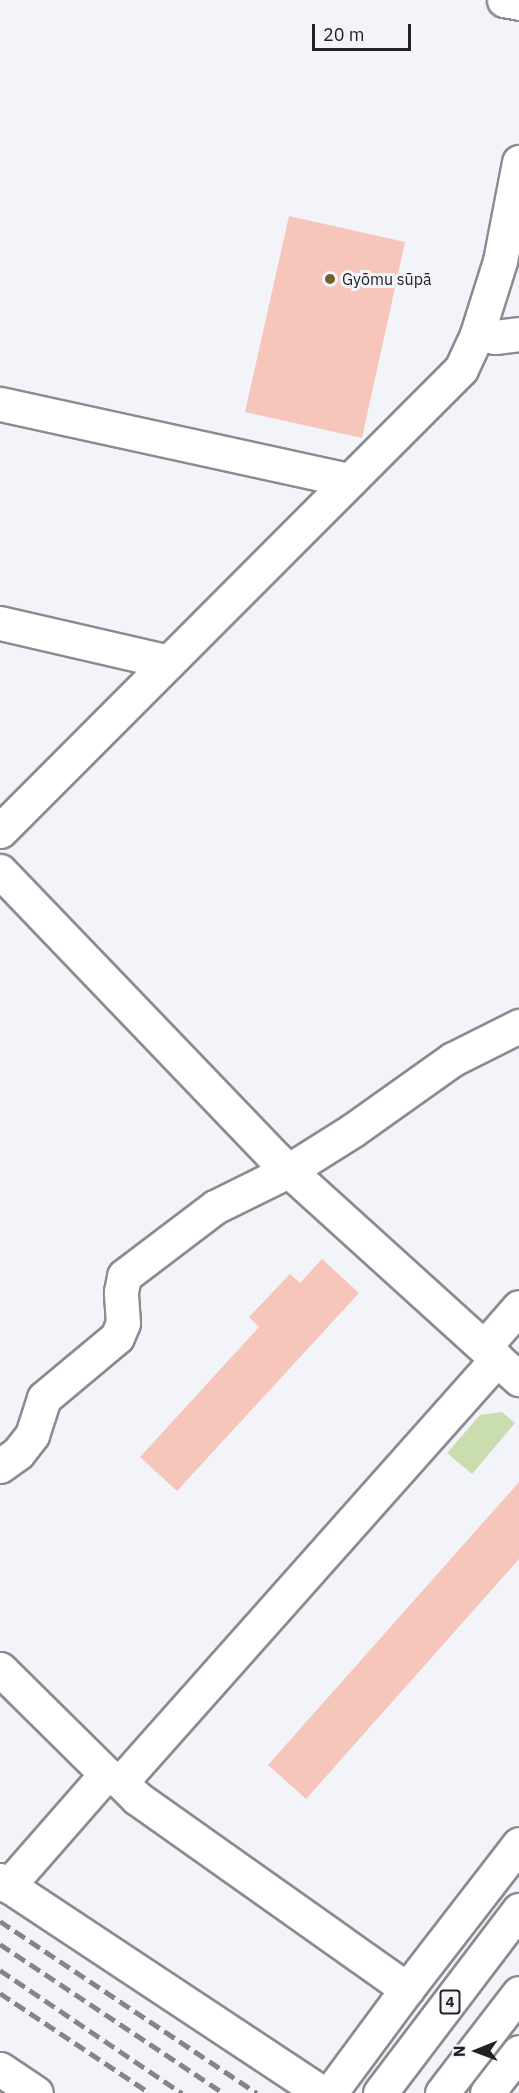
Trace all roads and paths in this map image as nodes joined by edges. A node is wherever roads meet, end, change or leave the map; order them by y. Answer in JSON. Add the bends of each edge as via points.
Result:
{"nodes":[{"id":1,"x":504,"y":0,"type":"edge"},
{"id":2,"x":519,"y":3,"type":"edge"},
{"id":3,"x":519,"y":162,"type":"edge"},
{"id":4,"x":477,"y":333,"type":"junction"},
{"id":5,"x":519,"y":334,"type":"edge"},
{"id":6,"x":0,"y":404,"type":"edge"},
{"id":7,"x":350,"y":480,"type":"junction"},
{"id":8,"x":0,"y":623,"type":"edge"},
{"id":9,"x":169,"y":662,"type":"junction"},
{"id":10,"x":2,"y":828,"type":"edge"},
{"id":11,"x":0,"y":871,"type":"edge"},
{"id":12,"x":519,"y":1026,"type":"edge"},
{"id":13,"x":288,"y":1171,"type":"junction"},
{"id":14,"x":519,"y":1307,"type":"edge"},
{"id":15,"x":500,"y":1362,"type":"edge"},
{"id":16,"x":0,"y":1466,"type":"edge"},
{"id":17,"x":0,"y":1670,"type":"edge"},
{"id":18,"x":113,"y":1778,"type":"junction"},
{"id":19,"x":519,"y":1844,"type":"edge"},
{"id":20,"x":4,"y":1883,"type":"edge"},
{"id":21,"x":519,"y":1910,"type":"edge"},
{"id":22,"x":407,"y":1989,"type":"junction"},
{"id":23,"x":519,"y":1993,"type":"edge"},
{"id":24,"x":519,"y":2052,"type":"edge"},
{"id":25,"x":0,"y":2069,"type":"edge"},
{"id":26,"x":36,"y":2093,"type":"edge"},
{"id":27,"x":322,"y":2093,"type":"edge"},
{"id":28,"x":330,"y":2093,"type":"edge"},
{"id":29,"x":380,"y":2093,"type":"edge"},
{"id":30,"x":442,"y":2093,"type":"edge"},
{"id":31,"x":487,"y":2093,"type":"edge"}],
"edges":[{"from":1,"to":2,"type":"main road"},
{"from":3,"to":4,"type":"main road","via":[[500,261]]},
{"from":4,"to":5,"type":"main road","via":[[495,337]]},
{"from":4,"to":7,"type":"main road","via":[[461,369]]},
{"from":6,"to":7,"type":"main road"},
{"from":7,"to":9,"type":"main road"},
{"from":8,"to":9,"type":"main road"},
{"from":9,"to":10,"type":"main road"},
{"from":11,"to":13,"type":"main road"},
{"from":12,"to":13,"type":"main road","via":[[453,1059]]},
{"from":13,"to":15,"type":"main road"},
{"from":13,"to":16,"type":"main road","via":[[215,1207],[124,1276],[123,1323],[117,1337],[44,1398],[32,1436]]},
{"from":14,"to":15,"type":"main road"},
{"from":15,"to":18,"type":"main road"},
{"from":17,"to":18,"type":"main road"},
{"from":18,"to":20,"type":"main road"},
{"from":18,"to":22,"type":"main road"},
{"from":19,"to":22,"type":"main road"},
{"from":20,"to":27,"type":"main road"},
{"from":21,"to":29,"type":"main road","number":"4"},
{"from":22,"to":28,"type":"main road"},
{"from":23,"to":30,"type":"main road"},
{"from":24,"to":31,"type":"main road"},
{"from":25,"to":26,"type":"main road"}]}
